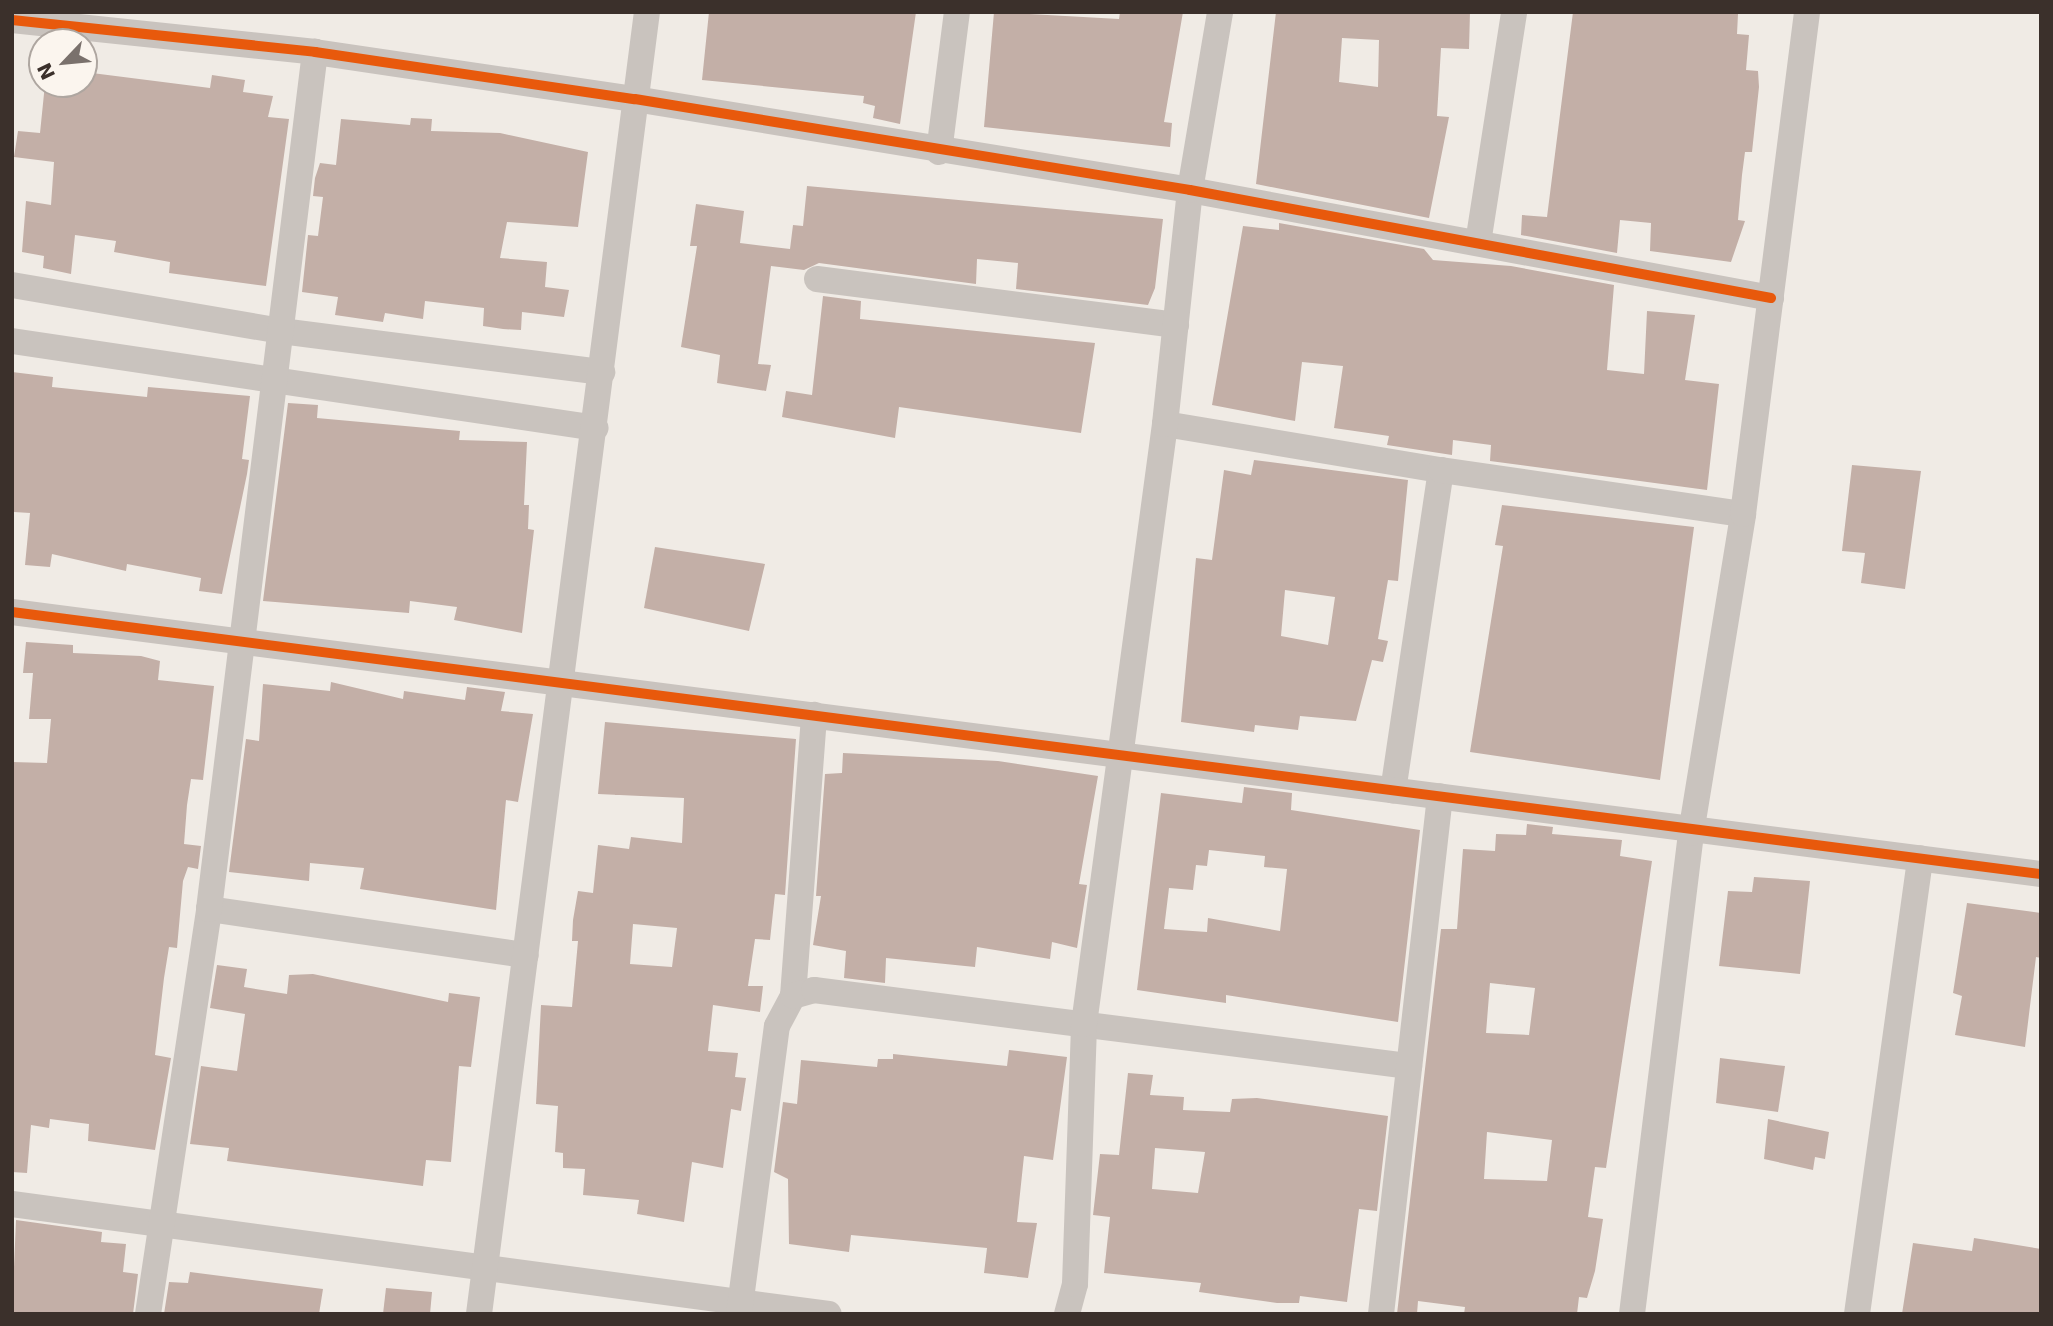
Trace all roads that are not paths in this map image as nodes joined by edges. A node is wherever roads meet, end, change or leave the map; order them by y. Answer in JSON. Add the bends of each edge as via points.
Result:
{"nodes":[{"id":1,"x":647,"y":12,"type":"edge"},
{"id":2,"x":957,"y":12,"type":"edge"},
{"id":3,"x":1220,"y":12,"type":"edge"},
{"id":4,"x":1514,"y":12,"type":"edge"},
{"id":5,"x":1807,"y":12,"type":"edge"},
{"id":6,"x":13,"y":27,"type":"edge"},
{"id":7,"x":315,"y":52,"type":"junction"},
{"id":8,"x":635,"y":99,"type":"junction"},
{"id":9,"x":939,"y":152,"type":"junction"},
{"id":10,"x":1190,"y":190,"type":"junction"},
{"id":11,"x":1478,"y":243,"type":"junction"},
{"id":12,"x":817,"y":279,"type":"dead end"},
{"id":13,"x":12,"y":285,"type":"edge"},
{"id":14,"x":1771,"y":298,"type":"junction"},
{"id":15,"x":1176,"y":325,"type":"junction"},
{"id":16,"x":281,"y":331,"type":"junction"},
{"id":17,"x":12,"y":341,"type":"edge"},
{"id":18,"x":601,"y":372,"type":"junction"},
{"id":19,"x":273,"y":385,"type":"junction"},
{"id":20,"x":1165,"y":425,"type":"junction"},
{"id":21,"x":596,"y":428,"type":"junction"},
{"id":22,"x":1441,"y":470,"type":"junction"},
{"id":23,"x":1743,"y":514,"type":"junction"},
{"id":24,"x":13,"y":616,"type":"edge"},
{"id":25,"x":241,"y":645,"type":"junction"},
{"id":26,"x":565,"y":681,"type":"junction"},
{"id":27,"x":814,"y":715,"type":"junction"},
{"id":28,"x":1119,"y":756,"type":"junction"},
{"id":29,"x":1393,"y":790,"type":"junction"},
{"id":30,"x":1440,"y":796,"type":"junction"},
{"id":31,"x":1691,"y":833,"type":"junction"},
{"id":32,"x":1920,"y":858,"type":"junction"},
{"id":33,"x":2041,"y":874,"type":"edge"},
{"id":34,"x":209,"y":909,"type":"junction"},
{"id":35,"x":526,"y":955,"type":"junction"},
{"id":36,"x":793,"y":996,"type":"junction"},
{"id":37,"x":1084,"y":1024,"type":"junction"},
{"id":38,"x":1409,"y":1066,"type":"junction"},
{"id":39,"x":12,"y":1204,"type":"edge"},
{"id":40,"x":159,"y":1223,"type":"junction"},
{"id":41,"x":484,"y":1270,"type":"junction"},
{"id":42,"x":740,"y":1307,"type":"edge"},
{"id":43,"x":148,"y":1314,"type":"edge"},
{"id":44,"x":479,"y":1314,"type":"edge"},
{"id":45,"x":829,"y":1314,"type":"edge"},
{"id":46,"x":1067,"y":1314,"type":"edge"},
{"id":47,"x":1381,"y":1314,"type":"edge"},
{"id":48,"x":1632,"y":1314,"type":"edge"},
{"id":49,"x":1857,"y":1314,"type":"edge"}],
"edges":[{"from":1,"to":8,"type":"street"},
{"from":2,"to":9,"type":"street"},
{"from":3,"to":10,"type":"street"},
{"from":4,"to":11,"type":"street"},
{"from":5,"to":14,"type":"street"},
{"from":6,"to":7,"type":"street"},
{"from":7,"to":8,"type":"street"},
{"from":7,"to":16,"type":"street"},
{"from":8,"to":9,"type":"street"},
{"from":8,"to":18,"type":"street"},
{"from":9,"to":10,"type":"street"},
{"from":10,"to":11,"type":"street"},
{"from":10,"to":15,"type":"street"},
{"from":11,"to":14,"type":"street"},
{"from":12,"to":15,"type":"street"},
{"from":13,"to":16,"type":"street"},
{"from":14,"to":23,"type":"street"},
{"from":15,"to":20,"type":"street"},
{"from":16,"to":18,"type":"street"},
{"from":16,"to":19,"type":"street"},
{"from":17,"to":19,"type":"street"},
{"from":18,"to":21,"type":"street"},
{"from":19,"to":21,"type":"street"},
{"from":19,"to":25,"type":"street"},
{"from":20,"to":22,"type":"street"},
{"from":20,"to":28,"type":"street"},
{"from":21,"to":26,"type":"street"},
{"from":22,"to":23,"type":"street"},
{"from":22,"to":29,"type":"street"},
{"from":23,"to":31,"type":"street"},
{"from":24,"to":25,"type":"street"},
{"from":25,"to":26,"type":"street"},
{"from":25,"to":34,"type":"street"},
{"from":26,"to":27,"type":"street"},
{"from":26,"to":35,"type":"street"},
{"from":27,"to":28,"type":"street"},
{"from":27,"to":36,"type":"street"},
{"from":28,"to":29,"type":"street"},
{"from":28,"to":37,"type":"street"},
{"from":29,"to":30,"type":"street"},
{"from":30,"to":31,"type":"street"},
{"from":30,"to":38,"type":"street"},
{"from":31,"to":32,"type":"street"},
{"from":31,"to":48,"type":"street"},
{"from":32,"to":33,"type":"street"},
{"from":32,"to":49,"type":"street"},
{"from":34,"to":35,"type":"street"},
{"from":34,"to":40,"type":"street"},
{"from":35,"to":41,"type":"street"},
{"from":36,"to":37,"type":"street","via":[[814,990]]},
{"from":36,"to":42,"type":"street","via":[[777,1026]]},
{"from":37,"to":38,"type":"street"},
{"from":37,"to":46,"type":"street","via":[[1075,1283]]},
{"from":38,"to":47,"type":"street"},
{"from":39,"to":40,"type":"street"},
{"from":40,"to":41,"type":"street"},
{"from":40,"to":43,"type":"street"},
{"from":41,"to":42,"type":"street"},
{"from":41,"to":44,"type":"street"},
{"from":42,"to":45,"type":"street"}]}
